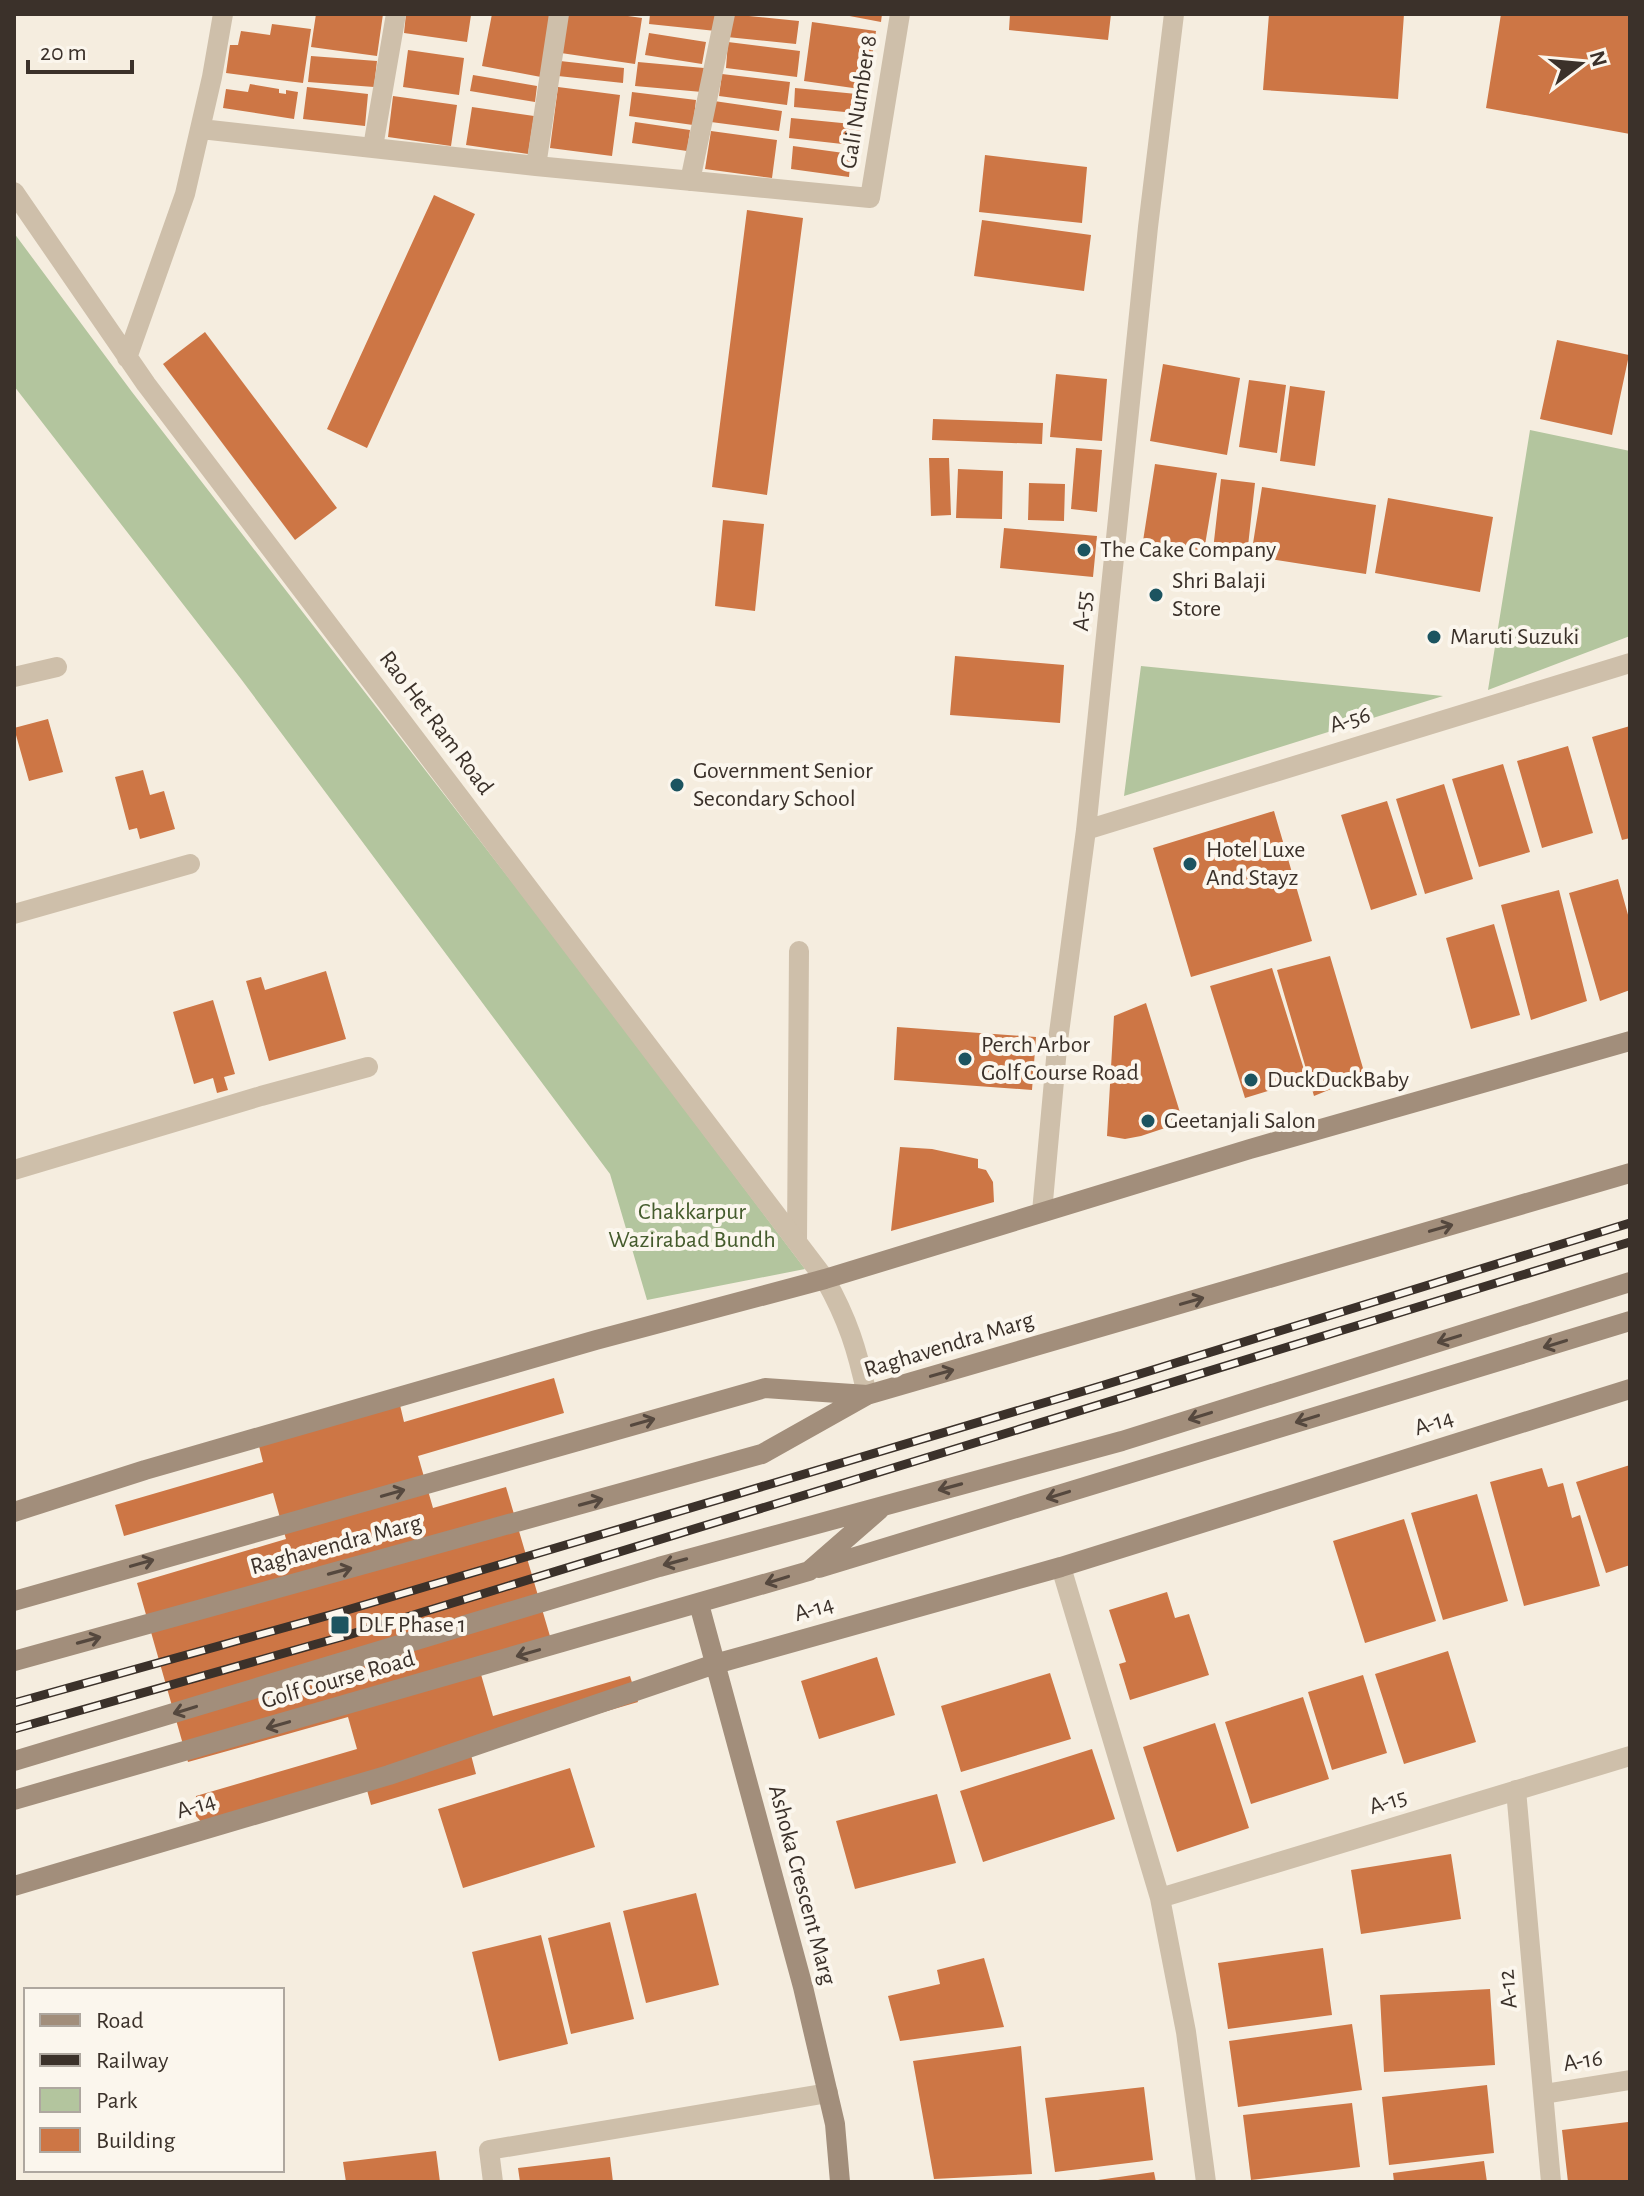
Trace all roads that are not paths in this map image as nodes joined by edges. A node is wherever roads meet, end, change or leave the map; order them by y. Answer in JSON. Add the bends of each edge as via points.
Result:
{"nodes":[{"id":1,"x":223,"y":14,"type":"edge"},
{"id":2,"x":396,"y":14,"type":"edge"},
{"id":3,"x":559,"y":14,"type":"edge"},
{"id":4,"x":725,"y":14,"type":"edge"},
{"id":5,"x":900,"y":14,"type":"edge"},
{"id":6,"x":1174,"y":14,"type":"edge"},
{"id":7,"x":201,"y":129,"type":"junction"},
{"id":8,"x":373,"y":147,"type":"junction"},
{"id":9,"x":536,"y":166,"type":"junction"},
{"id":10,"x":690,"y":181,"type":"junction"},
{"id":11,"x":14,"y":192,"type":"edge"},
{"id":12,"x":127,"y":358,"type":"junction"},
{"id":13,"x":1630,"y":663,"type":"edge"},
{"id":14,"x":57,"y":667,"type":"dead end"},
{"id":15,"x":14,"y":677,"type":"edge"},
{"id":16,"x":1086,"y":830,"type":"junction"},
{"id":17,"x":190,"y":864,"type":"dead end"},
{"id":18,"x":14,"y":914,"type":"edge"},
{"id":19,"x":799,"y":951,"type":"dead end"},
{"id":20,"x":1630,"y":1041,"type":"edge"},
{"id":21,"x":368,"y":1067,"type":"dead end"},
{"id":22,"x":14,"y":1170,"type":"edge"},
{"id":23,"x":1630,"y":1173,"type":"edge"},
{"id":24,"x":1042,"y":1212,"type":"junction"},
{"id":25,"x":797,"y":1242,"type":"junction"},
{"id":26,"x":825,"y":1279,"type":"junction"},
{"id":27,"x":1626,"y":1284,"type":"edge"},
{"id":28,"x":1630,"y":1321,"type":"edge"},
{"id":29,"x":867,"y":1395,"type":"junction"},
{"id":30,"x":1628,"y":1395,"type":"edge"},
{"id":31,"x":885,"y":1505,"type":"junction"},
{"id":32,"x":14,"y":1512,"type":"edge"},
{"id":33,"x":1061,"y":1567,"type":"junction"},
{"id":34,"x":809,"y":1571,"type":"junction"},
{"id":35,"x":14,"y":1601,"type":"edge"},
{"id":36,"x":699,"y":1604,"type":"junction"},
{"id":37,"x":14,"y":1661,"type":"edge"},
{"id":38,"x":715,"y":1664,"type":"junction"},
{"id":39,"x":1630,"y":1756,"type":"edge"},
{"id":40,"x":14,"y":1761,"type":"edge"},
{"id":41,"x":1516,"y":1790,"type":"junction"},
{"id":42,"x":14,"y":1800,"type":"edge"},
{"id":43,"x":14,"y":1886,"type":"edge"},
{"id":44,"x":1160,"y":1898,"type":"junction"},
{"id":45,"x":1630,"y":2080,"type":"edge"},
{"id":46,"x":828,"y":2093,"type":"junction"},
{"id":47,"x":1544,"y":2094,"type":"junction"},
{"id":48,"x":493,"y":2182,"type":"edge"},
{"id":49,"x":840,"y":2182,"type":"edge"},
{"id":50,"x":1206,"y":2182,"type":"edge"},
{"id":51,"x":1551,"y":2182,"type":"edge"}],
"edges":[{"from":1,"to":7,"type":"street"},
{"from":2,"to":8,"type":"street"},
{"from":3,"to":9,"type":"street"},
{"from":4,"to":10,"type":"street"},
{"from":5,"to":10,"type":"street","name":"Gali Number 8","via":[[870,198]]},
{"from":6,"to":16,"type":"street","name":"A-55"},
{"from":7,"to":8,"type":"street"},
{"from":7,"to":12,"type":"street","via":[[185,194]]},
{"from":8,"to":9,"type":"street"},
{"from":9,"to":10,"type":"street"},
{"from":11,"to":12,"type":"street","name":"Rao Het Ram Road"},
{"from":12,"to":25,"type":"street","name":"Rao Het Ram Road"},
{"from":13,"to":16,"type":"street","name":"A-56"},
{"from":14,"to":15,"type":"street"},
{"from":16,"to":24,"type":"street","name":"A-55"},
{"from":17,"to":18,"type":"street"},
{"from":19,"to":25,"type":"street"},
{"from":20,"to":24,"type":"street"},
{"from":21,"to":22,"type":"street"},
{"from":29,"to":23,"type":"street","name":"Raghavendra Marg","one_way":true},
{"from":24,"to":26,"type":"street"},
{"from":25,"to":26,"type":"street","name":"Rao Het Ram Road"},
{"from":26,"to":29,"type":"street","name":"Rao Het Ram Road","via":[[855,1342]]},
{"from":26,"to":32,"type":"street","via":[[479,1374]]},
{"from":27,"to":31,"type":"street","one_way":true,"via":[[1122,1441]]},
{"from":28,"to":34,"type":"street","one_way":true},
{"from":35,"to":29,"type":"street","one_way":true,"via":[[765,1388]]},
{"from":37,"to":29,"type":"street","name":"Raghavendra Marg","one_way":true,"via":[[762,1454]]},
{"from":30,"to":33,"type":"street","name":"A-14"},
{"from":31,"to":34,"type":"street","name":"Golf Course Road"},
{"from":31,"to":40,"type":"street","one_way":true,"via":[[659,1567]]},
{"from":33,"to":38,"type":"street","name":"A-14"},
{"from":33,"to":44,"type":"street"},
{"from":34,"to":36,"type":"street","name":"Golf Course Road","one_way":true},
{"from":36,"to":38,"type":"street","name":"Ashoka Crescent Marg"},
{"from":36,"to":42,"type":"street","name":"Golf Course Road","one_way":true},
{"from":38,"to":43,"type":"street","name":"A-14","via":[[389,1775]]},
{"from":38,"to":46,"type":"street","name":"Ashoka Crescent Marg"},
{"from":39,"to":41,"type":"street","name":"A-15"},
{"from":41,"to":44,"type":"street","name":"A-15"},
{"from":41,"to":47,"type":"street","name":"A-12"},
{"from":44,"to":50,"type":"street","via":[[1186,2032]]},
{"from":45,"to":47,"type":"street","name":"A-16"},
{"from":46,"to":48,"type":"street","via":[[489,2150]]},
{"from":46,"to":49,"type":"street","name":"Ashoka Crescent Marg"},
{"from":47,"to":51,"type":"street","name":"A-12"}]}
